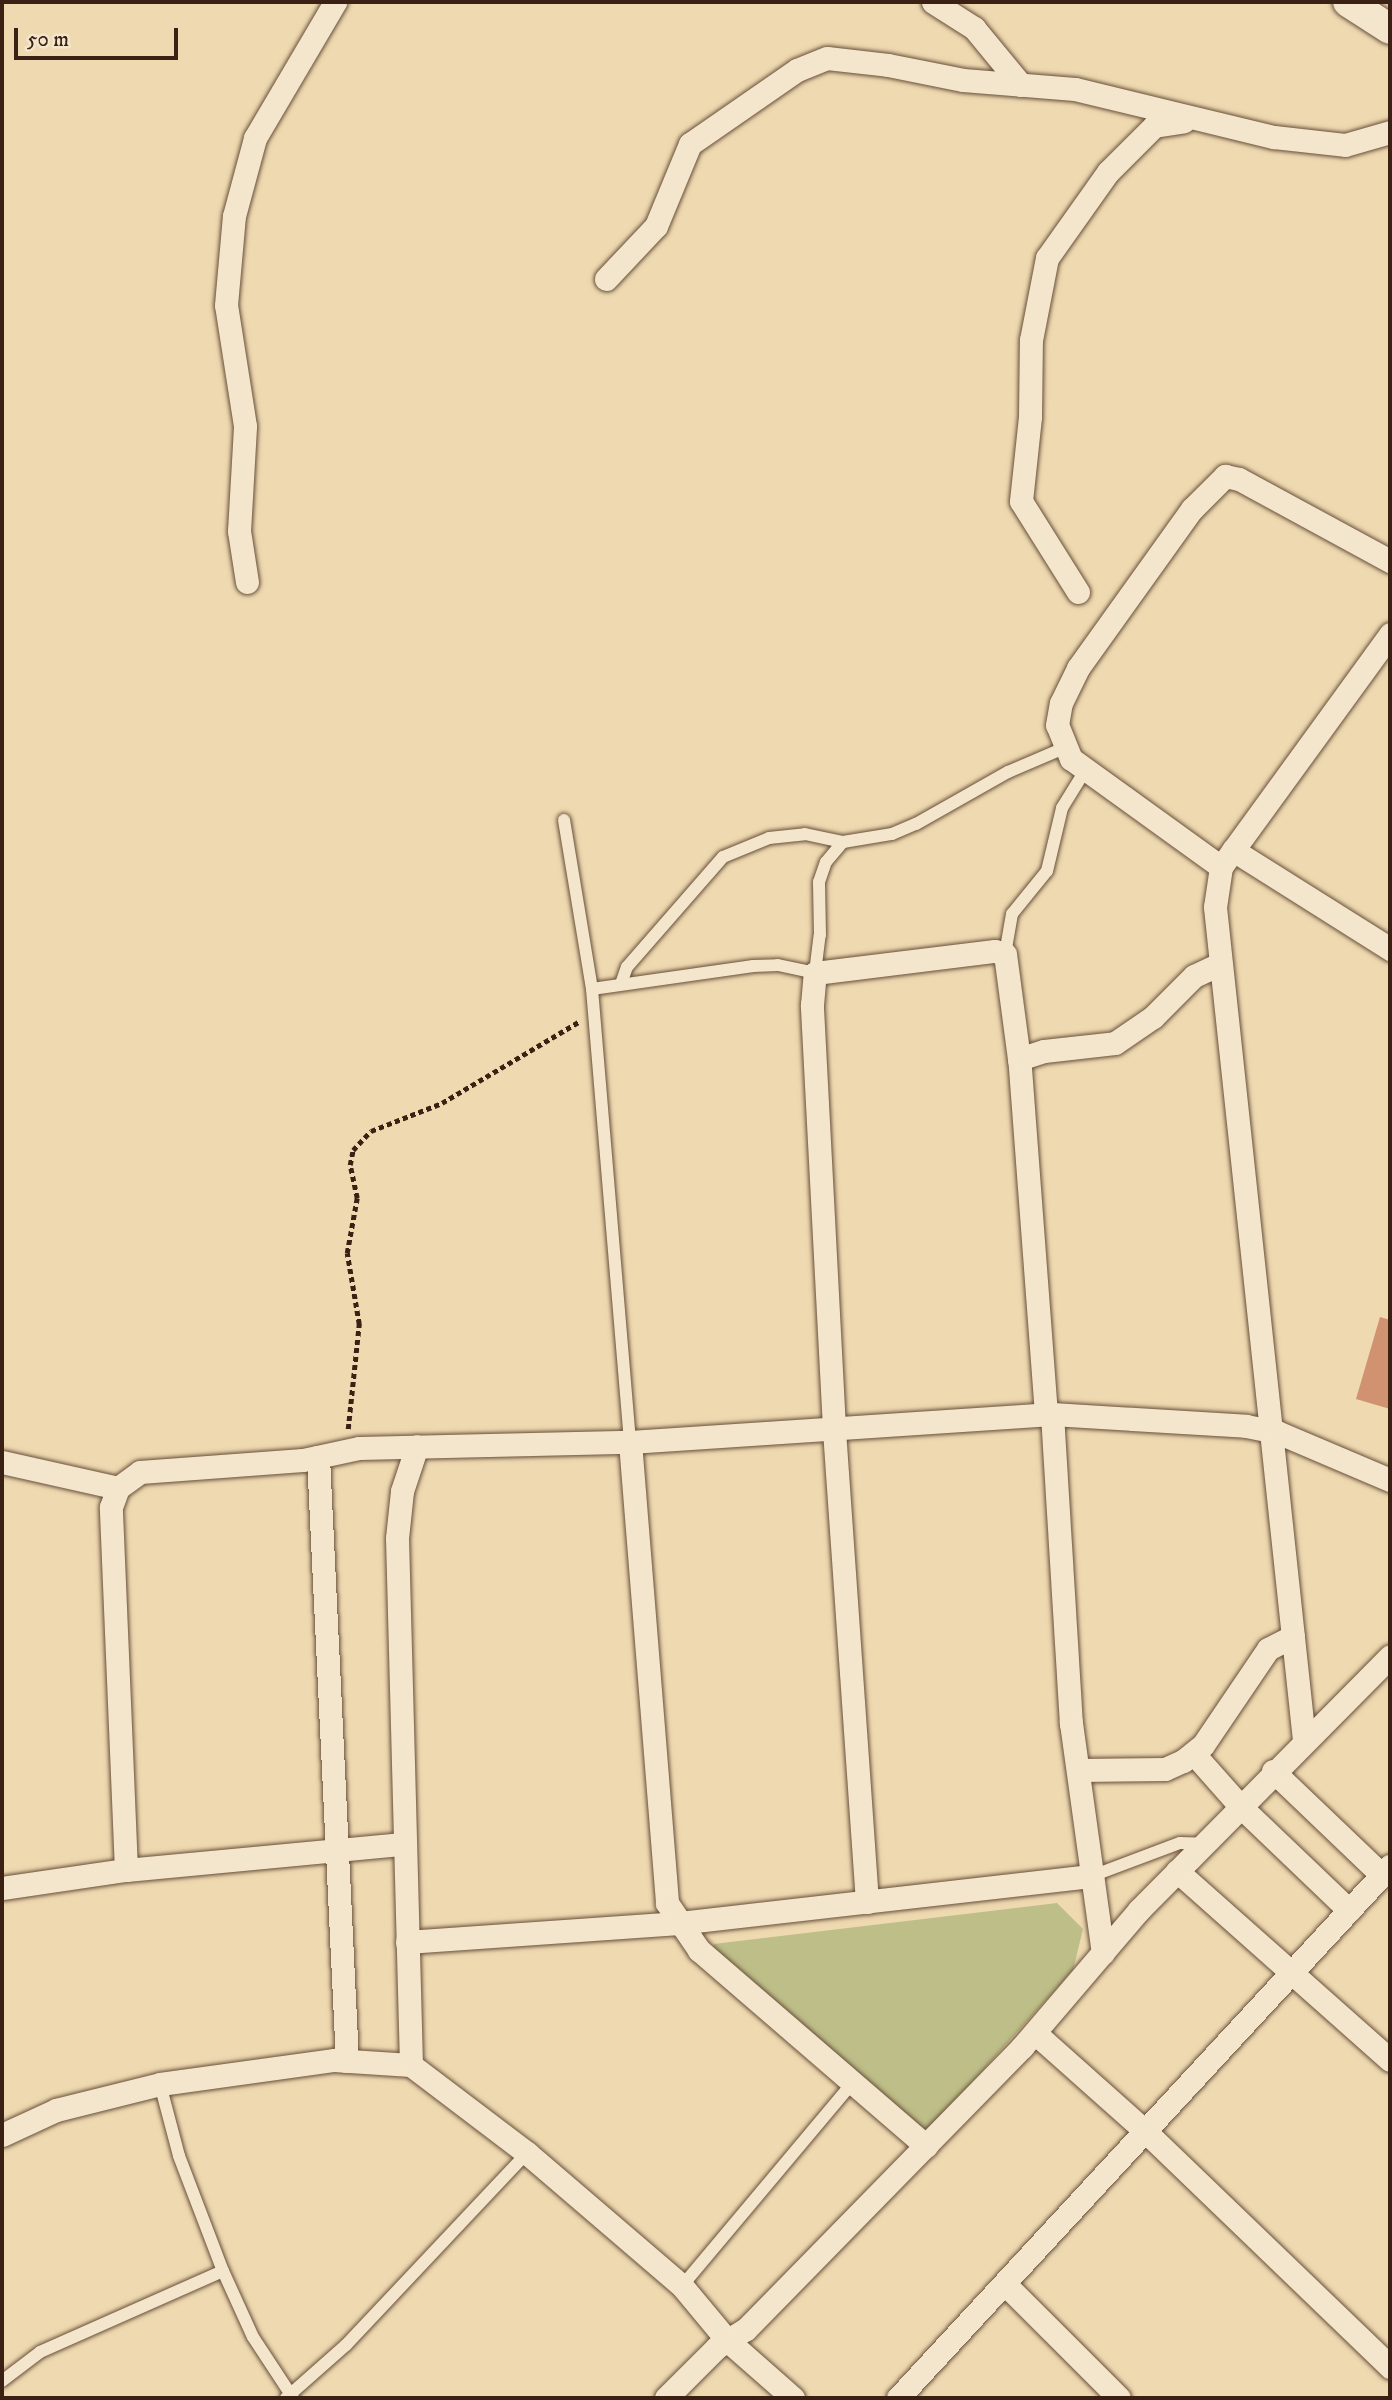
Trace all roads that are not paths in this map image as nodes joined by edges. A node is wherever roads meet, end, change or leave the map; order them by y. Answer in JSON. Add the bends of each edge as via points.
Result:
{"nodes":[{"id":1,"x":335,"y":2,"type":"edge"},
{"id":2,"x":933,"y":2,"type":"edge"},
{"id":3,"x":1348,"y":2,"type":"edge"},
{"id":4,"x":1390,"y":29,"type":"edge"},
{"id":5,"x":1021,"y":85,"type":"junction"},
{"id":6,"x":1200,"y":119,"type":"junction"},
{"id":7,"x":1390,"y":132,"type":"edge"},
{"id":8,"x":606,"y":279,"type":"dead end"},
{"id":9,"x":1390,"y":561,"type":"edge"},
{"id":10,"x":247,"y":582,"type":"dead end"},
{"id":11,"x":1078,"y":592,"type":"dead end"},
{"id":12,"x":1390,"y":634,"type":"edge"},
{"id":13,"x":1064,"y":748,"type":"junction"},
{"id":14,"x":1086,"y":769,"type":"junction"},
{"id":15,"x":564,"y":820,"type":"dead end"},
{"id":16,"x":843,"y":842,"type":"junction"},
{"id":17,"x":1228,"y":859,"type":"junction"},
{"id":18,"x":1390,"y":949,"type":"edge"},
{"id":19,"x":1005,"y":954,"type":"junction"},
{"id":20,"x":1220,"y":964,"type":"junction"},
{"id":21,"x":815,"y":972,"type":"junction"},
{"id":22,"x":621,"y":984,"type":"junction"},
{"id":23,"x":592,"y":989,"type":"junction"},
{"id":24,"x":1020,"y":1059,"type":"junction"},
{"id":25,"x":1049,"y":1414,"type":"junction"},
{"id":26,"x":834,"y":1428,"type":"junction"},
{"id":27,"x":1271,"y":1431,"type":"junction"},
{"id":28,"x":630,"y":1442,"type":"junction"},
{"id":29,"x":417,"y":1446,"type":"junction"},
{"id":30,"x":318,"y":1457,"type":"junction"},
{"id":31,"x":2,"y":1462,"type":"edge"},
{"id":32,"x":1390,"y":1480,"type":"edge"},
{"id":33,"x":118,"y":1488,"type":"junction"},
{"id":34,"x":1293,"y":1636,"type":"junction"},
{"id":35,"x":1390,"y":1656,"type":"edge"},
{"id":36,"x":1304,"y":1740,"type":"junction"},
{"id":37,"x":1194,"y":1754,"type":"junction"},
{"id":38,"x":1078,"y":1770,"type":"junction"},
{"id":39,"x":1273,"y":1771,"type":"junction"},
{"id":40,"x":1240,"y":1806,"type":"junction"},
{"id":41,"x":403,"y":1844,"type":"junction"},
{"id":42,"x":1203,"y":1844,"type":"junction"},
{"id":43,"x":340,"y":1847,"type":"junction"},
{"id":44,"x":126,"y":1870,"type":"junction"},
{"id":45,"x":1177,"y":1871,"type":"junction"},
{"id":46,"x":1386,"y":1871,"type":"edge"},
{"id":47,"x":1092,"y":1876,"type":"junction"},
{"id":48,"x":2,"y":1888,"type":"edge"},
{"id":49,"x":867,"y":1902,"type":"junction"},
{"id":50,"x":1349,"y":1910,"type":"junction"},
{"id":51,"x":678,"y":1923,"type":"junction"},
{"id":52,"x":407,"y":1942,"type":"junction"},
{"id":53,"x":1103,"y":1953,"type":"junction"},
{"id":54,"x":1293,"y":1969,"type":"junction"},
{"id":55,"x":1035,"y":2032,"type":"junction"},
{"id":56,"x":1390,"y":2060,"type":"edge"},
{"id":57,"x":346,"y":2061,"type":"junction"},
{"id":58,"x":411,"y":2066,"type":"junction"},
{"id":59,"x":854,"y":2081,"type":"junction"},
{"id":60,"x":160,"y":2084,"type":"junction"},
{"id":61,"x":1144,"y":2130,"type":"junction"},
{"id":62,"x":2,"y":2135,"type":"edge"},
{"id":63,"x":926,"y":2146,"type":"junction"},
{"id":64,"x":527,"y":2153,"type":"junction"},
{"id":65,"x":223,"y":2271,"type":"junction"},
{"id":66,"x":1005,"y":2284,"type":"junction"},
{"id":67,"x":682,"y":2286,"type":"junction"},
{"id":68,"x":727,"y":2340,"type":"junction"},
{"id":69,"x":1390,"y":2367,"type":"edge"},
{"id":70,"x":2,"y":2381,"type":"edge"},
{"id":71,"x":290,"y":2397,"type":"edge"},
{"id":72,"x":666,"y":2398,"type":"edge"},
{"id":73,"x":793,"y":2398,"type":"edge"},
{"id":74,"x":898,"y":2398,"type":"edge"},
{"id":75,"x":1119,"y":2398,"type":"edge"}],
"edges":[{"from":1,"to":10,"type":"street","via":[[255,138],[234,216],[226,305],[244,426],[239,531]]},
{"from":2,"to":5,"type":"street","via":[[974,28]]},
{"from":3,"to":4,"type":"street"},
{"from":5,"to":6,"type":"street","via":[[1075,89]]},
{"from":5,"to":8,"type":"street","via":[[827,58],[797,70],[690,144],[656,226]]},
{"from":6,"to":7,"type":"street","via":[[1274,137],[1345,145]]},
{"from":6,"to":11,"type":"street","via":[[1154,126],[1108,172],[1047,258],[1031,340],[1021,501]]},
{"from":9,"to":13,"type":"street","via":[[1238,479],[1220,478],[1077,667],[1058,714]]},
{"from":12,"to":17,"type":"street"},
{"from":13,"to":14,"type":"street"},
{"from":13,"to":16,"type":"lane","via":[[1008,772],[916,824],[892,834]]},
{"from":14,"to":17,"type":"street"},
{"from":14,"to":19,"type":"lane","via":[[1062,808],[1047,871],[1012,914]]},
{"from":15,"to":23,"type":"lane"},
{"from":16,"to":21,"type":"lane","via":[[826,862],[819,882],[820,945]]},
{"from":16,"to":22,"type":"lane","via":[[805,834],[769,838],[723,857],[627,967]]},
{"from":17,"to":18,"type":"street"},
{"from":17,"to":20,"type":"street","via":[[1216,907]]},
{"from":19,"to":21,"type":"street","via":[[995,951]]},
{"from":19,"to":24,"type":"street"},
{"from":20,"to":24,"type":"street","via":[[1194,976],[1153,1017],[1115,1043],[1044,1051]]},
{"from":20,"to":27,"type":"street"},
{"from":21,"to":22,"type":"lane","via":[[753,965]]},
{"from":21,"to":26,"type":"street","via":[[812,1005]]},
{"from":22,"to":23,"type":"lane"},
{"from":23,"to":28,"type":"lane"},
{"from":24,"to":25,"type":"street"},
{"from":25,"to":26,"type":"street"},
{"from":25,"to":27,"type":"street"},
{"from":25,"to":38,"type":"street"},
{"from":26,"to":28,"type":"street"},
{"from":26,"to":49,"type":"street"},
{"from":27,"to":32,"type":"street"},
{"from":27,"to":34,"type":"street"},
{"from":28,"to":29,"type":"street"},
{"from":28,"to":51,"type":"street","via":[[667,1903]]},
{"from":29,"to":30,"type":"street"},
{"from":29,"to":41,"type":"street","via":[[402,1491],[397,1538]]},
{"from":30,"to":33,"type":"street","via":[[140,1472]]},
{"from":30,"to":43,"type":"street"},
{"from":31,"to":33,"type":"street"},
{"from":33,"to":44,"type":"street","via":[[111,1507]]},
{"from":34,"to":36,"type":"street"},
{"from":34,"to":37,"type":"street","via":[[1268,1649]]},
{"from":35,"to":36,"type":"street"},
{"from":36,"to":39,"type":"street"},
{"from":37,"to":38,"type":"street","via":[[1165,1769]]},
{"from":37,"to":40,"type":"street"},
{"from":38,"to":47,"type":"street"},
{"from":39,"to":40,"type":"street"},
{"from":39,"to":46,"type":"street"},
{"from":40,"to":42,"type":"street"},
{"from":40,"to":50,"type":"street"},
{"from":41,"to":43,"type":"street"},
{"from":41,"to":52,"type":"street"},
{"from":42,"to":45,"type":"street"},
{"from":42,"to":47,"type":"lane","via":[[1180,1843]]},
{"from":43,"to":44,"type":"street"},
{"from":43,"to":57,"type":"street"},
{"from":44,"to":48,"type":"street"},
{"from":45,"to":53,"type":"street"},
{"from":45,"to":54,"type":"street"},
{"from":46,"to":50,"type":"street"},
{"from":47,"to":49,"type":"street"},
{"from":47,"to":53,"type":"street"},
{"from":49,"to":51,"type":"street"},
{"from":50,"to":54,"type":"street"},
{"from":51,"to":52,"type":"street"},
{"from":51,"to":59,"type":"street","via":[[699,1950]]},
{"from":52,"to":58,"type":"street"},
{"from":53,"to":55,"type":"street"},
{"from":54,"to":56,"type":"street"},
{"from":54,"to":61,"type":"street"},
{"from":55,"to":61,"type":"street"},
{"from":55,"to":63,"type":"street"},
{"from":57,"to":58,"type":"street"},
{"from":57,"to":60,"type":"street"},
{"from":58,"to":64,"type":"street"},
{"from":59,"to":63,"type":"street"},
{"from":59,"to":67,"type":"lane"},
{"from":60,"to":62,"type":"street","via":[[56,2110]]},
{"from":60,"to":65,"type":"lane","via":[[180,2156]]},
{"from":61,"to":66,"type":"street"},
{"from":61,"to":69,"type":"street"},
{"from":63,"to":68,"type":"street","via":[[746,2329]]},
{"from":64,"to":67,"type":"street"},
{"from":64,"to":71,"type":"lane","via":[[346,2345]]},
{"from":65,"to":70,"type":"lane","via":[[40,2352]]},
{"from":65,"to":71,"type":"lane","via":[[253,2337]]},
{"from":66,"to":74,"type":"street"},
{"from":66,"to":75,"type":"street"},
{"from":67,"to":68,"type":"street"},
{"from":68,"to":72,"type":"street"},
{"from":68,"to":73,"type":"street"}]}
